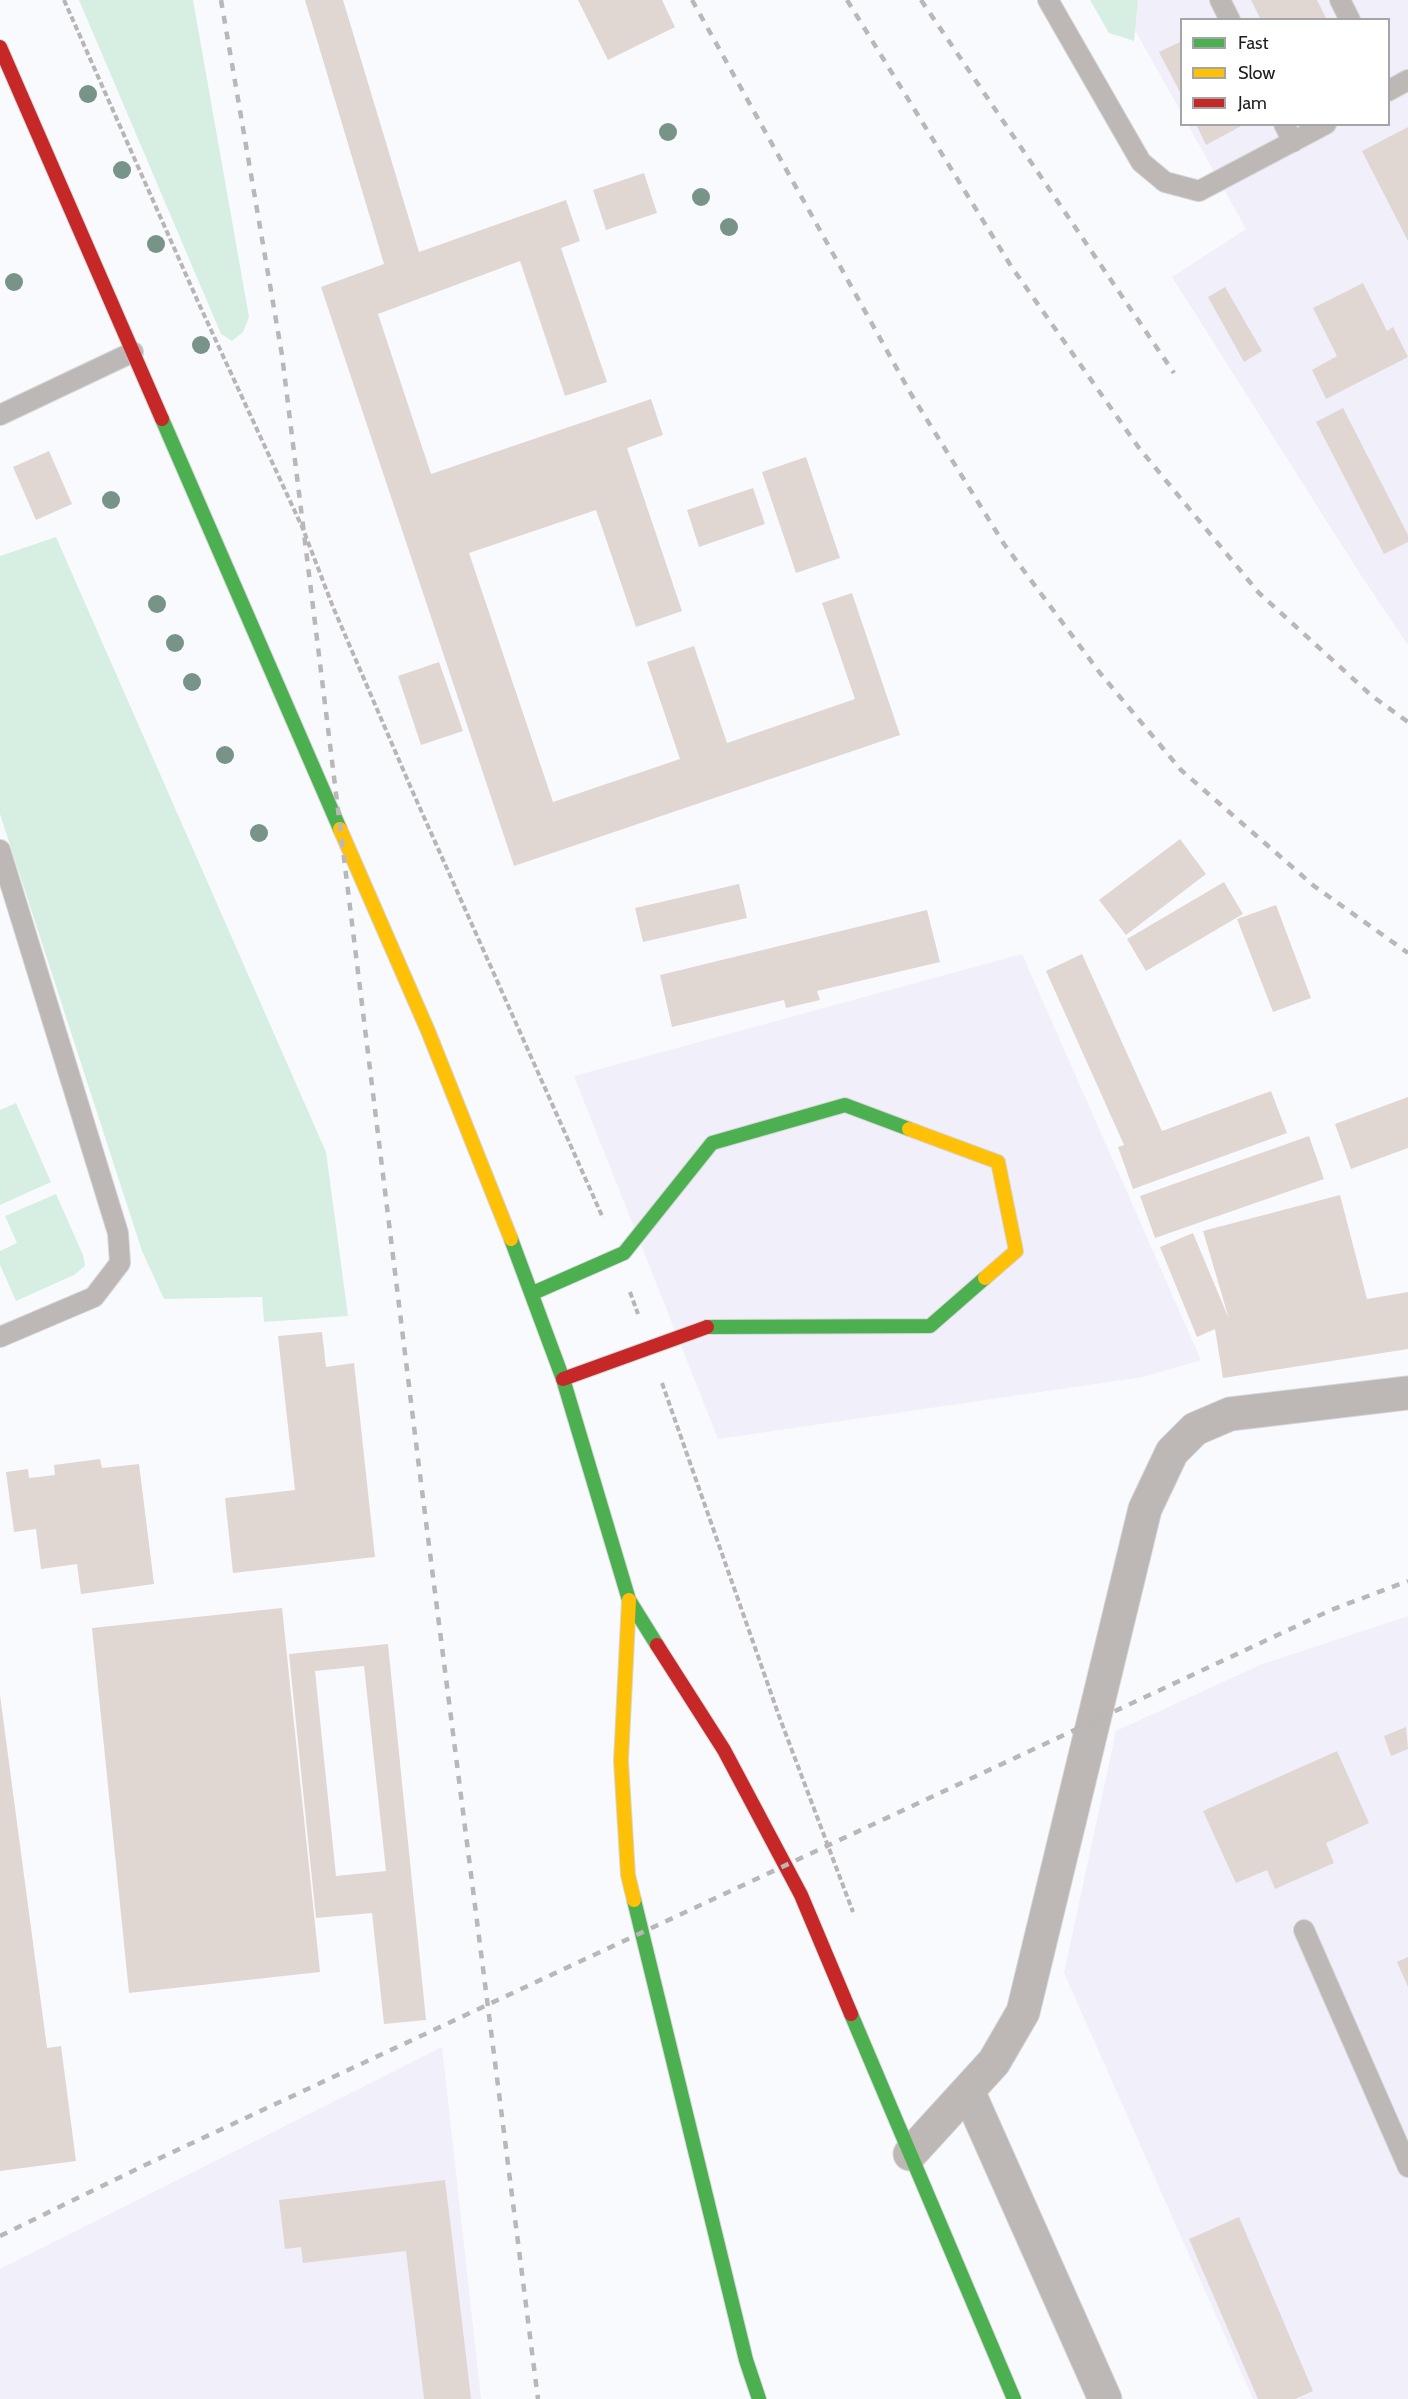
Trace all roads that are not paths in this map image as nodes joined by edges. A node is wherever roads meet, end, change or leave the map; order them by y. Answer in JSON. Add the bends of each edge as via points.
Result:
{"nodes":[{"id":1,"x":1048,"y":0,"type":"edge"},
{"id":2,"x":1220,"y":0,"type":"edge"},
{"id":3,"x":1340,"y":0,"type":"edge"},
{"id":4,"x":1229,"y":18,"type":"edge"},
{"id":5,"x":1349,"y":18,"type":"edge"},
{"id":6,"x":0,"y":47,"type":"edge"},
{"id":7,"x":1408,"y":80,"type":"edge"},
{"id":8,"x":1390,"y":90,"type":"edge"},
{"id":9,"x":1285,"y":126,"type":"edge"},
{"id":10,"x":1322,"y":126,"type":"edge"},
{"id":11,"x":1293,"y":142,"type":"junction"},
{"id":12,"x":133,"y":352,"type":"junction"},
{"id":13,"x":0,"y":415,"type":"edge"},
{"id":14,"x":0,"y":850,"type":"edge"},
{"id":15,"x":533,"y":1293,"type":"junction"},
{"id":16,"x":0,"y":1337,"type":"edge"},
{"id":17,"x":563,"y":1379,"type":"junction"},
{"id":18,"x":1408,"y":1393,"type":"edge"},
{"id":19,"x":628,"y":1600,"type":"junction"},
{"id":20,"x":1304,"y":1930,"type":"dead end"},
{"id":21,"x":968,"y":2091,"type":"junction"},
{"id":22,"x":910,"y":2154,"type":"junction"},
{"id":23,"x":1408,"y":2167,"type":"edge"},
{"id":24,"x":759,"y":2399,"type":"edge"},
{"id":25,"x":1014,"y":2399,"type":"edge"},
{"id":26,"x":1105,"y":2399,"type":"edge"}],
"edges":[{"from":1,"to":11,"type":"lane","via":[[1141,162],[1165,182],[1200,191]]},
{"from":2,"to":4,"type":"lane"},
{"from":3,"to":5,"type":"lane"},
{"from":6,"to":12,"type":"main road"},
{"from":7,"to":8,"type":"lane"},
{"from":9,"to":11,"type":"lane"},
{"from":10,"to":11,"type":"lane"},
{"from":12,"to":13,"type":"lane"},
{"from":12,"to":15,"type":"main road","via":[[428,1031]]},
{"from":14,"to":16,"type":"lane","via":[[118,1233],[120,1263],[94,1297]]},
{"from":15,"to":17,"type":"main road"},
{"from":15,"to":17,"type":"main road","via":[[624,1253],[712,1143],[845,1105],[998,1162],[1016,1251],[930,1326],[710,1326]]},
{"from":17,"to":19,"type":"main road"},
{"from":18,"to":21,"type":"street","via":[[1230,1414],[1196,1429],[1172,1452],[1145,1509],[1023,2012],[994,2062]]},
{"from":19,"to":22,"type":"main road","via":[[724,1750],[801,1895]]},
{"from":19,"to":24,"type":"main road","via":[[621,1761],[628,1875],[746,2360]]},
{"from":20,"to":23,"type":"lane"},
{"from":21,"to":22,"type":"street"},
{"from":21,"to":26,"type":"street"},
{"from":22,"to":25,"type":"main road"}]}
